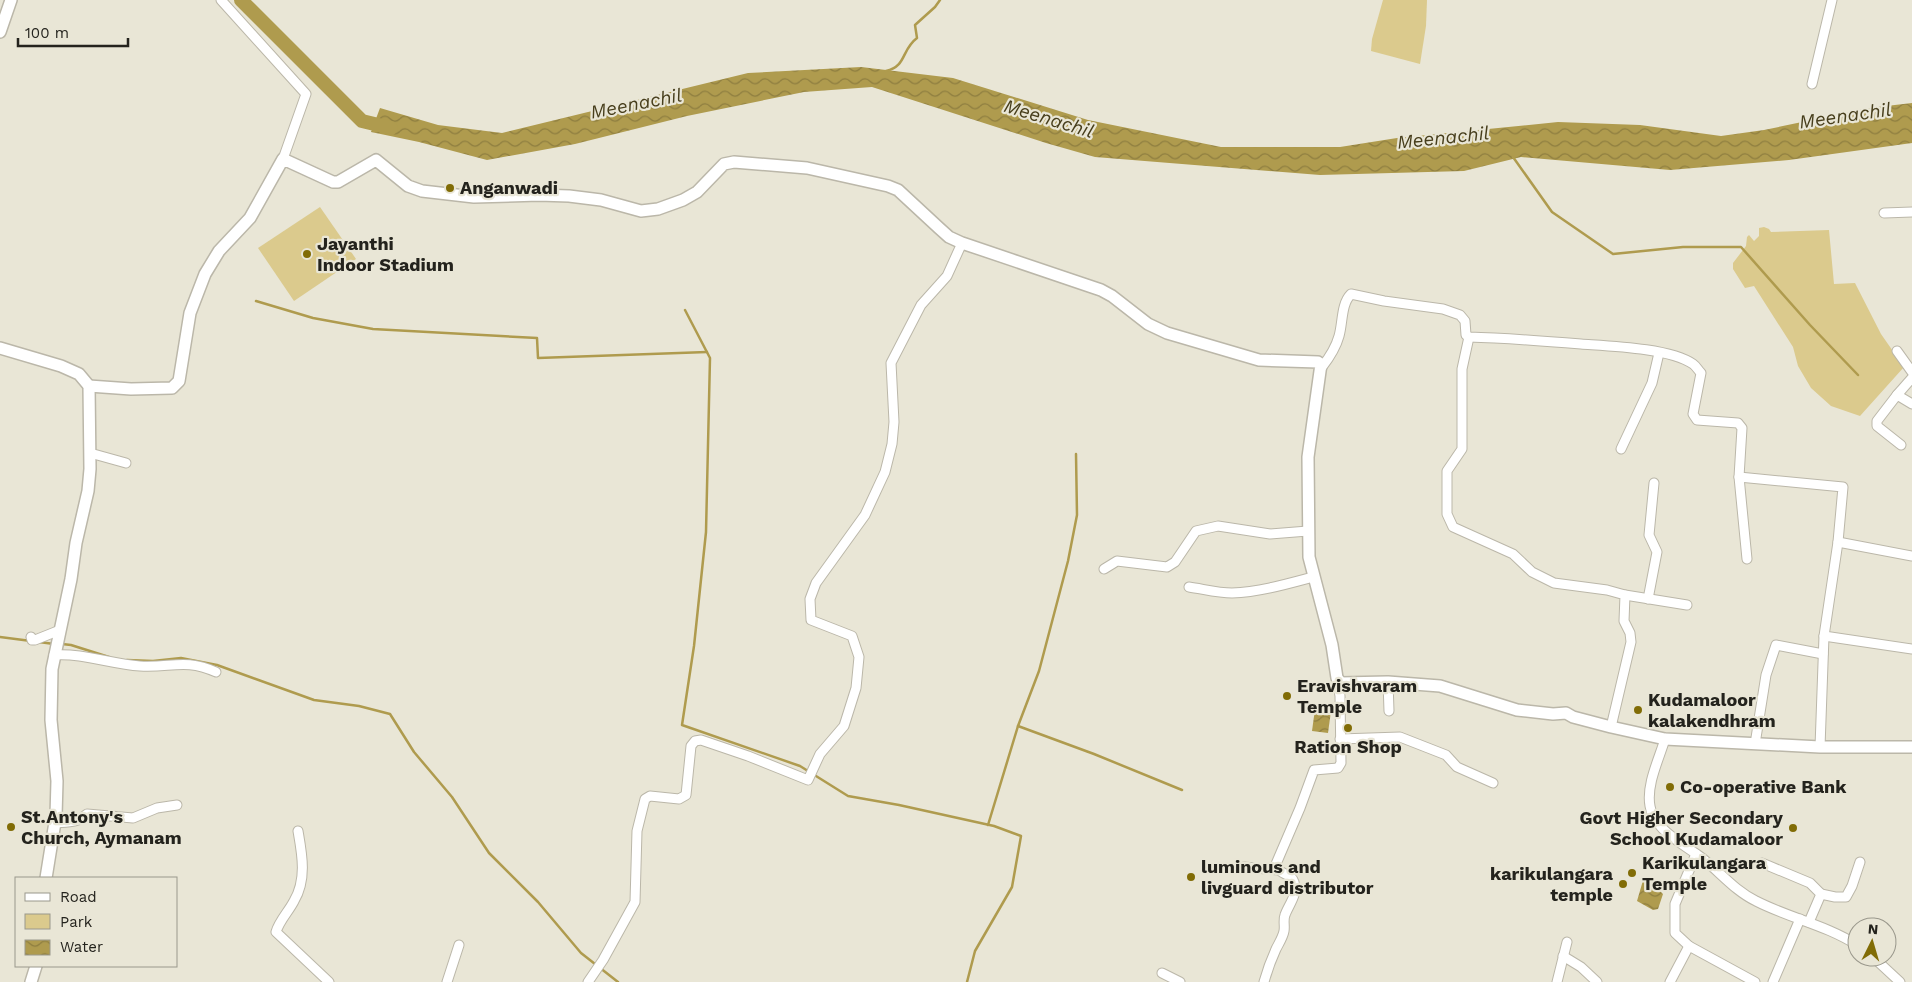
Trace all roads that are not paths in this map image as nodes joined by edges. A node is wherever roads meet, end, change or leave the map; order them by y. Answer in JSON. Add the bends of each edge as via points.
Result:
{"nodes":[{"id":1,"x":11,"y":0,"type":"edge"},
{"id":2,"x":221,"y":0,"type":"edge"},
{"id":3,"x":1832,"y":0,"type":"edge"},
{"id":4,"x":0,"y":32,"type":"edge"},
{"id":5,"x":1812,"y":84,"type":"dead end"},
{"id":6,"x":283,"y":159,"type":"junction"},
{"id":7,"x":1912,"y":212,"type":"edge"},
{"id":8,"x":1884,"y":213,"type":"dead end"},
{"id":9,"x":962,"y":243,"type":"junction"},
{"id":10,"x":1469,"y":337,"type":"junction"},
{"id":11,"x":0,"y":348,"type":"edge"},
{"id":12,"x":1897,"y":351,"type":"dead end"},
{"id":13,"x":1659,"y":353,"type":"junction"},
{"id":14,"x":1322,"y":367,"type":"junction"},
{"id":15,"x":1912,"y":372,"type":"edge"},
{"id":16,"x":1912,"y":378,"type":"edge"},
{"id":17,"x":89,"y":386,"type":"junction"},
{"id":18,"x":1897,"y":395,"type":"junction"},
{"id":19,"x":1912,"y":404,"type":"edge"},
{"id":20,"x":1901,"y":445,"type":"dead end"},
{"id":21,"x":1622,"y":449,"type":"dead end"},
{"id":22,"x":90,"y":453,"type":"junction"},
{"id":23,"x":126,"y":463,"type":"dead end"},
{"id":24,"x":1739,"y":477,"type":"junction"},
{"id":25,"x":1654,"y":483,"type":"dead end"},
{"id":26,"x":1308,"y":531,"type":"junction"},
{"id":27,"x":1838,"y":542,"type":"junction"},
{"id":28,"x":1912,"y":556,"type":"edge"},
{"id":29,"x":1747,"y":559,"type":"dead end"},
{"id":30,"x":1104,"y":569,"type":"dead end"},
{"id":31,"x":1313,"y":577,"type":"junction"},
{"id":32,"x":1189,"y":587,"type":"dead end"},
{"id":33,"x":1625,"y":595,"type":"junction"},
{"id":34,"x":1648,"y":599,"type":"junction"},
{"id":35,"x":1687,"y":605,"type":"dead end"},
{"id":36,"x":59,"y":634,"type":"junction"},
{"id":37,"x":1824,"y":636,"type":"junction"},
{"id":38,"x":32,"y":637,"type":"dead end"},
{"id":39,"x":1912,"y":649,"type":"edge"},
{"id":40,"x":55,"y":653,"type":"junction"},
{"id":41,"x":1823,"y":654,"type":"junction"},
{"id":42,"x":216,"y":672,"type":"dead end"},
{"id":43,"x":1337,"y":678,"type":"junction"},
{"id":44,"x":1388,"y":682,"type":"junction"},
{"id":45,"x":1389,"y":711,"type":"dead end"},
{"id":46,"x":1611,"y":728,"type":"junction"},
{"id":47,"x":1340,"y":739,"type":"junction"},
{"id":48,"x":1665,"y":739,"type":"junction"},
{"id":49,"x":1755,"y":744,"type":"junction"},
{"id":50,"x":1820,"y":747,"type":"junction"},
{"id":51,"x":1912,"y":747,"type":"edge"},
{"id":52,"x":1493,"y":783,"type":"dead end"},
{"id":53,"x":177,"y":805,"type":"dead end"},
{"id":54,"x":56,"y":823,"type":"junction"},
{"id":55,"x":298,"y":831,"type":"dead end"},
{"id":56,"x":1696,"y":854,"type":"junction"},
{"id":57,"x":1860,"y":862,"type":"dead end"},
{"id":58,"x":1762,"y":863,"type":"dead end"},
{"id":59,"x":1244,"y":867,"type":"dead end"},
{"id":60,"x":1278,"y":870,"type":"junction"},
{"id":61,"x":46,"y":877,"type":"edge"},
{"id":62,"x":1821,"y":894,"type":"junction"},
{"id":63,"x":1800,"y":918,"type":"junction"},
{"id":64,"x":1809,"y":922,"type":"junction"},
{"id":65,"x":1847,"y":939,"type":"edge"},
{"id":66,"x":1567,"y":942,"type":"dead end"},
{"id":67,"x":459,"y":945,"type":"dead end"},
{"id":68,"x":1689,"y":946,"type":"junction"},
{"id":69,"x":1563,"y":956,"type":"junction"},
{"id":70,"x":36,"y":967,"type":"edge"},
{"id":71,"x":1884,"y":967,"type":"edge"},
{"id":72,"x":1162,"y":973,"type":"dead end"},
{"id":73,"x":31,"y":982,"type":"edge"},
{"id":74,"x":329,"y":982,"type":"edge"},
{"id":75,"x":447,"y":982,"type":"edge"},
{"id":76,"x":588,"y":982,"type":"edge"},
{"id":77,"x":1180,"y":982,"type":"edge"},
{"id":78,"x":1264,"y":982,"type":"edge"},
{"id":79,"x":1557,"y":982,"type":"edge"},
{"id":80,"x":1597,"y":982,"type":"edge"},
{"id":81,"x":1670,"y":982,"type":"edge"},
{"id":82,"x":1755,"y":982,"type":"edge"},
{"id":83,"x":1773,"y":982,"type":"edge"},
{"id":84,"x":1900,"y":982,"type":"edge"}],
"edges":[{"from":1,"to":4,"type":"main road"},
{"from":2,"to":6,"type":"street","via":[[306,94]]},
{"from":3,"to":5,"type":"street"},
{"from":6,"to":9,"type":"main road","via":[[333,182],[376,160],[408,186],[422,191],[474,197],[569,196],[601,200],[641,211],[683,200],[697,192],[724,164],[807,168],[898,190],[949,237]]},
{"from":6,"to":17,"type":"main road","via":[[250,218],[219,251],[205,274],[190,313],[176,386],[131,389]]},
{"from":7,"to":8,"type":"street"},
{"from":9,"to":14,"type":"main road","via":[[1100,290],[1148,324],[1167,333],[1259,360],[1318,362]]},
{"from":9,"to":76,"type":"street","via":[[947,276],[921,305],[891,363],[894,422],[885,472],[865,515],[816,583],[810,598],[811,620],[852,636],[859,657],[856,688],[844,726],[820,754],[808,780],[748,756],[701,740],[695,741],[686,795],[679,799],[650,796],[645,799],[637,831],[636,899]]},
{"from":10,"to":13,"type":"street","via":[[1619,346]]},
{"from":10,"to":14,"type":"street","via":[[1460,315],[1443,309],[1351,294],[1346,299],[1339,338]]},
{"from":10,"to":33,"type":"street","via":[[1462,370],[1462,449],[1447,471],[1447,514],[1453,527],[1513,554],[1532,572],[1554,583]]},
{"from":11,"to":17,"type":"main road","via":[[70,370],[79,374]]},
{"from":12,"to":15,"type":"street"},
{"from":13,"to":21,"type":"street","via":[[1652,383]]},
{"from":13,"to":24,"type":"street","via":[[1694,365],[1701,373],[1693,414],[1697,420],[1738,423],[1742,428]]},
{"from":14,"to":26,"type":"main road","via":[[1308,457]]},
{"from":16,"to":18,"type":"street"},
{"from":17,"to":22,"type":"main road"},
{"from":18,"to":19,"type":"street"},
{"from":18,"to":20,"type":"street","via":[[1877,421],[1877,426]]},
{"from":22,"to":23,"type":"street"},
{"from":22,"to":36,"type":"main road","via":[[88,490]]},
{"from":24,"to":27,"type":"street","via":[[1843,487]]},
{"from":24,"to":29,"type":"street"},
{"from":25,"to":34,"type":"street","via":[[1649,535],[1657,552]]},
{"from":26,"to":30,"type":"street","via":[[1270,534],[1218,526],[1196,531],[1175,562],[1167,567],[1117,561]]},
{"from":26,"to":31,"type":"main road"},
{"from":27,"to":28,"type":"street"},
{"from":27,"to":37,"type":"street"},
{"from":31,"to":32,"type":"street","via":[[1240,592]]},
{"from":31,"to":43,"type":"main road","via":[[1332,645]]},
{"from":33,"to":34,"type":"street"},
{"from":33,"to":46,"type":"street","via":[[1624,622],[1631,642]]},
{"from":34,"to":35,"type":"street"},
{"from":36,"to":38,"type":"street","via":[[35,640]]},
{"from":36,"to":40,"type":"main road"},
{"from":37,"to":39,"type":"street"},
{"from":37,"to":41,"type":"street"},
{"from":40,"to":42,"type":"street","via":[[140,666],[189,664]]},
{"from":40,"to":54,"type":"main road","via":[[50,711],[57,781]]},
{"from":41,"to":49,"type":"street","via":[[1776,644],[1766,675]]},
{"from":41,"to":50,"type":"street"},
{"from":43,"to":44,"type":"main road","via":[[1341,683]]},
{"from":43,"to":47,"type":"street"},
{"from":44,"to":45,"type":"street"},
{"from":44,"to":46,"type":"main road","via":[[1440,686],[1517,710],[1566,713]]},
{"from":46,"to":48,"type":"main road"},
{"from":47,"to":52,"type":"street","via":[[1400,737],[1446,755],[1457,767]]},
{"from":47,"to":60,"type":"street","via":[[1342,756],[1338,768],[1314,770],[1310,776],[1276,864]]},
{"from":48,"to":49,"type":"main road"},
{"from":48,"to":56,"type":"street","via":[[1650,787],[1650,808],[1664,830]]},
{"from":49,"to":50,"type":"main road"},
{"from":50,"to":51,"type":"main road"},
{"from":53,"to":54,"type":"street","via":[[157,808],[133,818],[88,814],[75,822]]},
{"from":54,"to":61,"type":"main road"},
{"from":55,"to":74,"type":"street","via":[[303,869],[301,883],[276,932]]},
{"from":56,"to":63,"type":"street","via":[[1742,893]]},
{"from":56,"to":68,"type":"street","via":[[1675,904],[1675,933]]},
{"from":57,"to":62,"type":"street","via":[[1846,896]]},
{"from":58,"to":62,"type":"street","via":[[1810,883]]},
{"from":59,"to":60,"type":"street"},
{"from":60,"to":78,"type":"street","via":[[1291,876],[1295,889],[1293,901],[1284,916],[1284,932]]},
{"from":62,"to":64,"type":"street"},
{"from":63,"to":64,"type":"street"},
{"from":63,"to":83,"type":"street"},
{"from":64,"to":65,"type":"street"},
{"from":66,"to":69,"type":"street"},
{"from":67,"to":75,"type":"street"},
{"from":68,"to":81,"type":"street"},
{"from":68,"to":82,"type":"street"},
{"from":69,"to":79,"type":"street"},
{"from":69,"to":80,"type":"street"},
{"from":70,"to":73,"type":"main road"},
{"from":71,"to":84,"type":"street"},
{"from":72,"to":77,"type":"street"}]}
